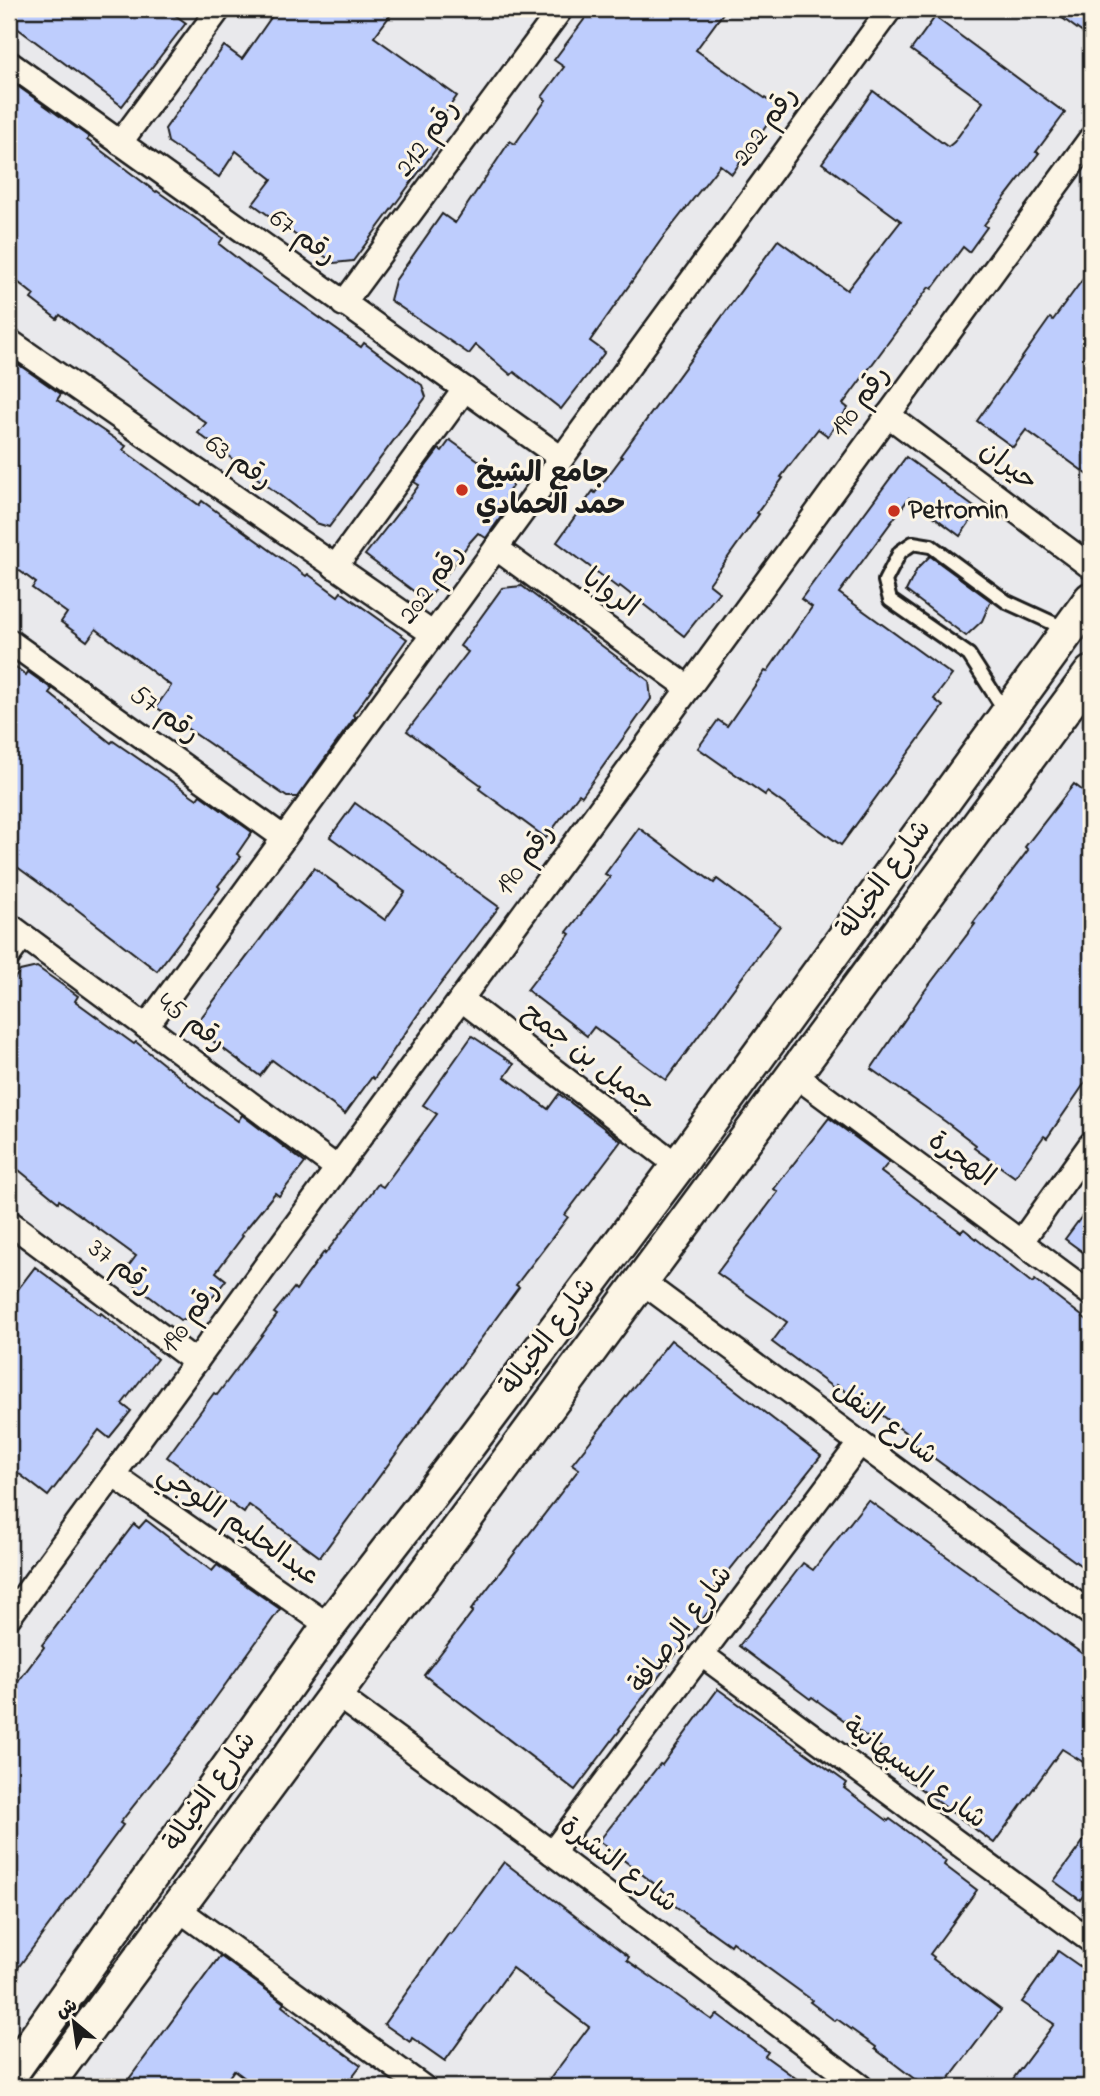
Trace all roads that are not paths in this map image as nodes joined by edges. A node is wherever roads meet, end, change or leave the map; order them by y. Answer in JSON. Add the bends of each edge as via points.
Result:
{"nodes":[{"id":1,"x":219,"y":9,"type":"edge"},
{"id":2,"x":561,"y":9,"type":"edge"},
{"id":3,"x":890,"y":9,"type":"edge"},
{"id":4,"x":9,"y":63,"type":"edge"},
{"id":5,"x":1091,"y":138,"type":"edge"},
{"id":6,"x":120,"y":143,"type":"junction"},
{"id":7,"x":343,"y":304,"type":"junction"},
{"id":8,"x":9,"y":341,"type":"edge"},
{"id":9,"x":465,"y":390,"type":"junction"},
{"id":10,"x":888,"y":415,"type":"junction"},
{"id":11,"x":561,"y":458,"type":"junction"},
{"id":12,"x":495,"y":548,"type":"junction"},
{"id":13,"x":335,"y":567,"type":"junction"},
{"id":14,"x":1091,"y":567,"type":"edge"},
{"id":15,"x":1091,"y":599,"type":"edge"},
{"id":16,"x":1069,"y":630,"type":"junction"},
{"id":17,"x":433,"y":634,"type":"junction"},
{"id":18,"x":9,"y":641,"type":"edge"},
{"id":19,"x":1091,"y":673,"type":"edge"},
{"id":20,"x":689,"y":688,"type":"junction"},
{"id":21,"x":1007,"y":713,"type":"junction"},
{"id":22,"x":284,"y":838,"type":"junction"},
{"id":23,"x":16,"y":931,"type":"edge"},
{"id":24,"x":9,"y":955,"type":"edge"},
{"id":25,"x":461,"y":999,"type":"junction"},
{"id":26,"x":146,"y":1027,"type":"junction"},
{"id":27,"x":795,"y":1075,"type":"junction"},
{"id":28,"x":1091,"y":1144,"type":"edge"},
{"id":29,"x":678,"y":1166,"type":"junction"},
{"id":30,"x":337,"y":1168,"type":"junction"},
{"id":31,"x":10,"y":1227,"type":"edge"},
{"id":32,"x":1021,"y":1242,"type":"junction"},
{"id":33,"x":641,"y":1281,"type":"junction"},
{"id":34,"x":1091,"y":1294,"type":"edge"},
{"id":35,"x":196,"y":1362,"type":"junction"},
{"id":36,"x":860,"y":1443,"type":"junction"},
{"id":37,"x":449,"y":1471,"type":"junction"},
{"id":38,"x":113,"y":1475,"type":"junction"},
{"id":39,"x":481,"y":1497,"type":"junction"},
{"id":40,"x":384,"y":1556,"type":"junction"},
{"id":41,"x":409,"y":1595,"type":"junction"},
{"id":42,"x":1091,"y":1614,"type":"edge"},
{"id":43,"x":9,"y":1617,"type":"edge"},
{"id":44,"x":328,"y":1626,"type":"junction"},
{"id":45,"x":701,"y":1654,"type":"junction"},
{"id":46,"x":337,"y":1695,"type":"junction"},
{"id":47,"x":552,"y":1853,"type":"junction"},
{"id":48,"x":177,"y":1908,"type":"junction"},
{"id":49,"x":1091,"y":1941,"type":"edge"},
{"id":50,"x":9,"y":2076,"type":"edge"},
{"id":51,"x":396,"y":2080,"type":"edge"},
{"id":52,"x":45,"y":2087,"type":"edge"},
{"id":53,"x":423,"y":2087,"type":"edge"},
{"id":54,"x":861,"y":2087,"type":"edge"}],
"edges":[{"from":1,"to":6,"type":"street"},
{"from":2,"to":7,"type":"street","name":"رقم 212"},
{"from":3,"to":11,"type":"street","name":"رقم 202"},
{"from":4,"to":6,"type":"street","name":"رقم 67"},
{"from":5,"to":10,"type":"street","name":"رقم 190"},
{"from":6,"to":7,"type":"street","name":"رقم 67"},
{"from":7,"to":9,"type":"street","name":"رقم 67"},
{"from":8,"to":13,"type":"street","name":"رقم 63"},
{"from":9,"to":11,"type":"street","name":"رقم 67"},
{"from":9,"to":13,"type":"street"},
{"from":10,"to":14,"type":"street","name":"حيران"},
{"from":10,"to":20,"type":"street","name":"رقم 190"},
{"from":11,"to":12,"type":"street","name":"رقم 202"},
{"from":12,"to":17,"type":"street","name":"رقم 202"},
{"from":12,"to":20,"type":"street","name":"الروايا"},
{"from":13,"to":17,"type":"street","name":"رقم 63"},
{"from":15,"to":16,"type":"street","name":"شارع الخيالة"},
{"from":16,"to":21,"type":"street","name":"شارع الخيالة"},
{"from":16,"to":21,"type":"lane","via":[[1007,601],[931,546],[913,543],[900,552],[885,581],[890,600],[969,655]]},
{"from":17,"to":22,"type":"street","name":"رقم 202"},
{"from":18,"to":22,"type":"street","name":"رقم 57"},
{"from":19,"to":27,"type":"street","name":"شارع الخيالة"},
{"from":20,"to":25,"type":"street","name":"رقم 190"},
{"from":21,"to":29,"type":"street","name":"شارع الخيالة"},
{"from":22,"to":26,"type":"street","name":"رقم 202"},
{"from":23,"to":24,"type":"street"},
{"from":23,"to":26,"type":"street","name":"رقم 45"},
{"from":25,"to":29,"type":"street","name":"جميل بن جمح"},
{"from":25,"to":30,"type":"street","name":"رقم 190"},
{"from":26,"to":30,"type":"street","name":"رقم 45"},
{"from":27,"to":32,"type":"street","name":"الهجرة"},
{"from":27,"to":33,"type":"street","name":"شارع الخيالة"},
{"from":28,"to":32,"type":"street"},
{"from":29,"to":37,"type":"street","name":"شارع الخيالة"},
{"from":30,"to":35,"type":"street","name":"رقم 190"},
{"from":31,"to":35,"type":"street","name":"رقم 37"},
{"from":32,"to":34,"type":"street","name":"الهجرة"},
{"from":33,"to":36,"type":"street","name":"شارع النفل"},
{"from":33,"to":39,"type":"street","name":"شارع الخيالة"},
{"from":35,"to":38,"type":"street","name":"رقم 190"},
{"from":36,"to":42,"type":"street","name":"شارع النفل"},
{"from":36,"to":45,"type":"street","name":"شارع الرصافة"},
{"from":37,"to":39,"type":"street","via":[[442,1493],[448,1504],[458,1511]]},
{"from":37,"to":40,"type":"street","name":"شارع الخيالة"},
{"from":38,"to":43,"type":"street","name":"رقم 190"},
{"from":38,"to":44,"type":"street","name":"عبدالحليم اللوجي"},
{"from":39,"to":41,"type":"street","name":"شارع الخيالة"},
{"from":40,"to":41,"type":"street","via":[[413,1539],[425,1548],[425,1567]]},
{"from":40,"to":44,"type":"street","name":"شارع الخيالة"},
{"from":41,"to":46,"type":"street","name":"شارع الخيالة"},
{"from":44,"to":50,"type":"street","name":"شارع الخيالة"},
{"from":45,"to":47,"type":"street","name":"شارع الرصافة"},
{"from":45,"to":49,"type":"street","name":"شارع السبهانية"},
{"from":46,"to":47,"type":"street","name":"شارع النشرة"},
{"from":46,"to":48,"type":"street","name":"شارع الخيالة"},
{"from":47,"to":54,"type":"street","name":"شارع النشرة"},
{"from":48,"to":51,"type":"street"},
{"from":48,"to":52,"type":"street","name":"شارع الخيالة"},
{"from":51,"to":53,"type":"street"}]}
